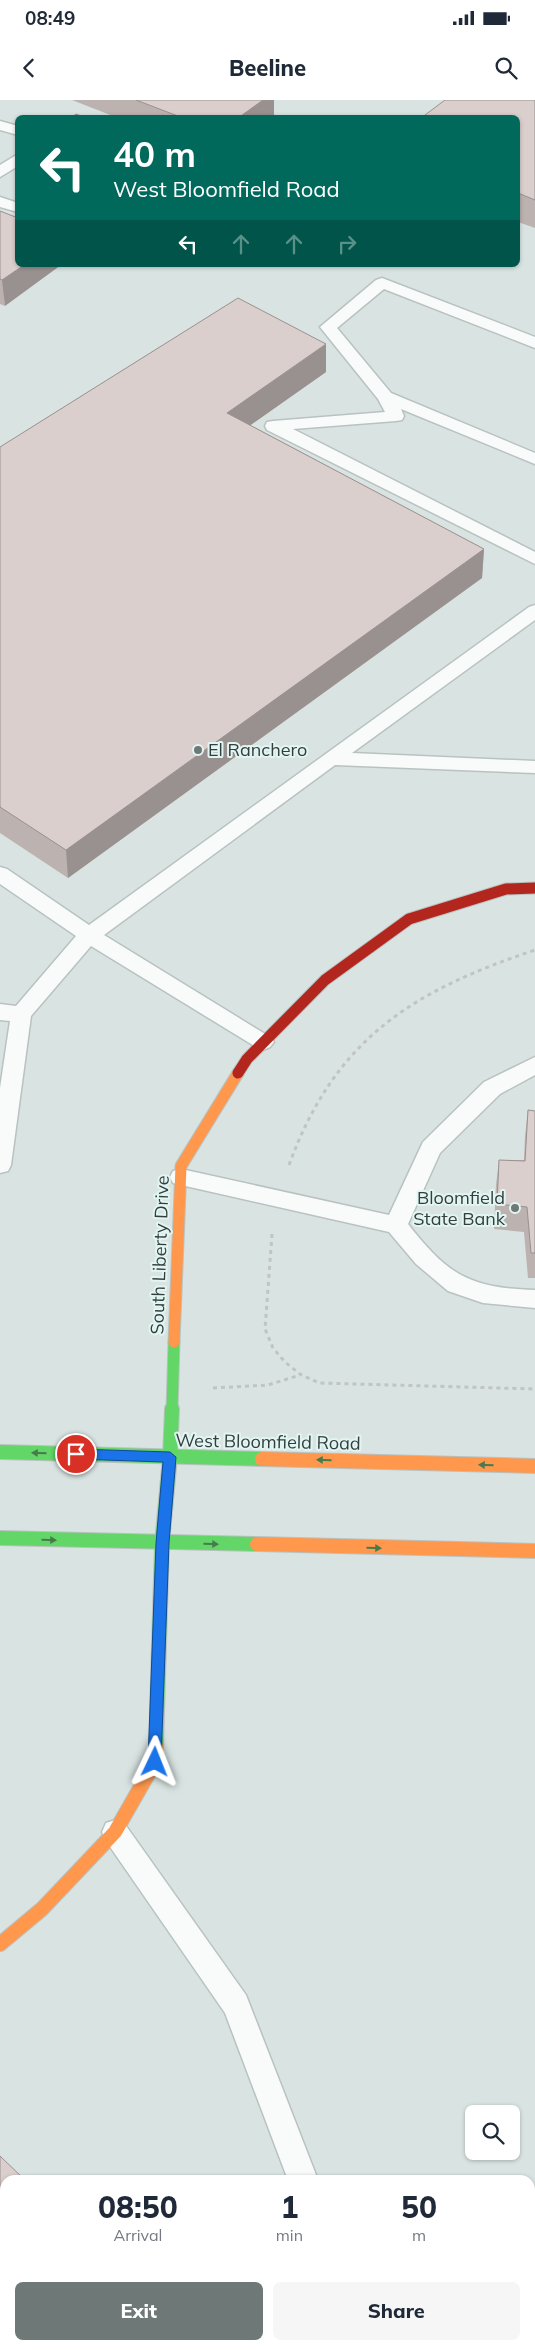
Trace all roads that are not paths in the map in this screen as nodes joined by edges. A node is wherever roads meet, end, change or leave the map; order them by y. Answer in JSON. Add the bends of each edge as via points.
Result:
{"nodes":[{"id":1,"x":0,"y":125,"type":"edge"},
{"id":2,"x":15,"y":130,"type":"edge"},
{"id":3,"x":15,"y":160,"type":"edge"},
{"id":4,"x":0,"y":172,"type":"edge"},
{"id":5,"x":0,"y":202,"type":"edge"},
{"id":6,"x":15,"y":207,"type":"edge"},
{"id":7,"x":535,"y":343,"type":"edge"},
{"id":8,"x":385,"y":397,"type":"junction"},
{"id":9,"x":535,"y":459,"type":"edge"},
{"id":10,"x":535,"y":559,"type":"edge"},
{"id":11,"x":535,"y":611,"type":"edge"},
{"id":12,"x":333,"y":759,"type":"junction"},
{"id":13,"x":535,"y":767,"type":"edge"},
{"id":14,"x":0,"y":874,"type":"edge"},
{"id":15,"x":535,"y":888,"type":"edge"},
{"id":16,"x":88,"y":935,"type":"junction"},
{"id":17,"x":0,"y":1012,"type":"edge"},
{"id":18,"x":21,"y":1014,"type":"junction"},
{"id":19,"x":263,"y":1042,"type":"junction"},
{"id":20,"x":535,"y":1065,"type":"edge"},
{"id":21,"x":0,"y":1165,"type":"edge"},
{"id":22,"x":181,"y":1177,"type":"junction"},
{"id":23,"x":396,"y":1225,"type":"junction"},
{"id":24,"x":535,"y":1299,"type":"edge"},
{"id":25,"x":0,"y":1452,"type":"edge"},
{"id":26,"x":170,"y":1457,"type":"junction"},
{"id":27,"x":535,"y":1466,"type":"edge"},
{"id":28,"x":0,"y":1538,"type":"edge"},
{"id":29,"x":162,"y":1543,"type":"junction"},
{"id":30,"x":535,"y":1551,"type":"edge"},
{"id":31,"x":115,"y":1832,"type":"junction"},
{"id":32,"x":0,"y":1944,"type":"edge"},
{"id":33,"x":301,"y":2175,"type":"edge"}],
"edges":[{"from":1,"to":2,"type":"lane"},
{"from":3,"to":4,"type":"lane"},
{"from":5,"to":6,"type":"lane"},
{"from":7,"to":8,"type":"lane","via":[[382,283],[328,327]]},
{"from":8,"to":9,"type":"lane"},
{"from":8,"to":10,"type":"lane","via":[[396,416],[273,426]]},
{"from":11,"to":12,"type":"lane"},
{"from":12,"to":13,"type":"lane"},
{"from":12,"to":16,"type":"lane"},
{"from":14,"to":16,"type":"lane"},
{"from":15,"to":19,"type":"street","name":"South Liberty Drive","via":[[506,889],[408,919],[325,980]]},
{"from":16,"to":18,"type":"lane"},
{"from":16,"to":19,"type":"lane"},
{"from":17,"to":18,"type":"lane"},
{"from":18,"to":21,"type":"lane"},
{"from":19,"to":22,"type":"street","name":"South Liberty Drive","via":[[247,1059],[181,1166]]},
{"from":20,"to":23,"type":"lane","via":[[492,1088],[431,1148]]},
{"from":22,"to":23,"type":"lane"},
{"from":22,"to":26,"type":"street","name":"South Liberty Drive"},
{"from":23,"to":24,"type":"lane","via":[[409,1243],[456,1285],[511,1300]]},
{"from":26,"to":25,"type":"street","name":"West Bloomfield Road","one_way":true},
{"from":27,"to":26,"type":"street","name":"West Bloomfield Road","one_way":true},
{"from":26,"to":29,"type":"street","name":"South Liberty Drive"},
{"from":28,"to":29,"type":"street","one_way":true},
{"from":29,"to":30,"type":"street","one_way":true},
{"from":29,"to":31,"type":"street","name":"South Liberty Drive","via":[[155,1762]]},
{"from":31,"to":32,"type":"street","name":"South Liberty Drive","via":[[42,1908]]},
{"from":31,"to":33,"type":"lane","via":[[236,2005]]}]}
